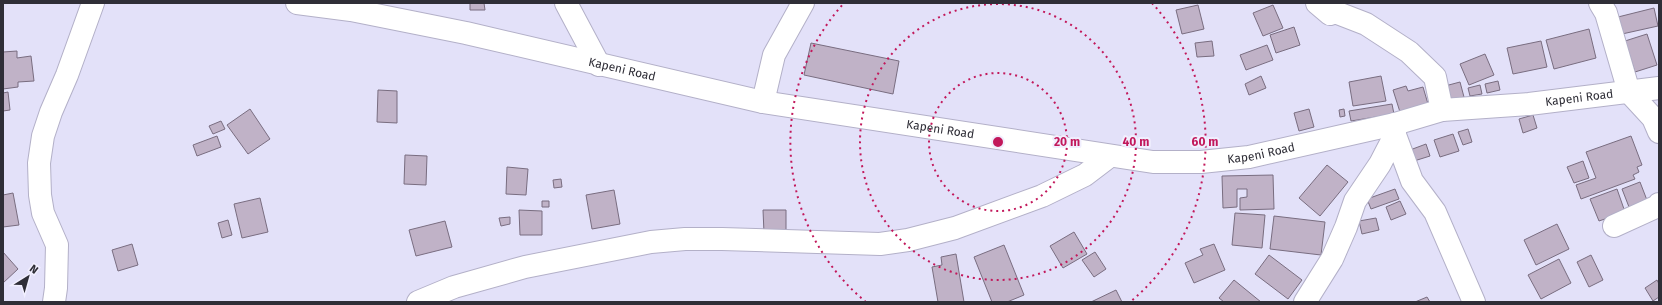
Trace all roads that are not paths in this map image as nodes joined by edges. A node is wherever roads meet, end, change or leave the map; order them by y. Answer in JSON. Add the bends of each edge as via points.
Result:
{"nodes":[{"id":1,"x":93,"y":3,"type":"edge"},
{"id":2,"x":297,"y":3,"type":"edge"},
{"id":3,"x":566,"y":3,"type":"edge"},
{"id":4,"x":803,"y":3,"type":"edge"},
{"id":5,"x":1317,"y":3,"type":"edge"},
{"id":6,"x":1600,"y":3,"type":"edge"},
{"id":7,"x":351,"y":6,"type":"edge"},
{"id":8,"x":599,"y":65,"type":"junction"},
{"id":9,"x":1659,"y":88,"type":"edge"},
{"id":10,"x":1629,"y":92,"type":"junction"},
{"id":11,"x":763,"y":102,"type":"junction"},
{"id":12,"x":1442,"y":110,"type":"junction"},
{"id":13,"x":1395,"y":130,"type":"junction"},
{"id":14,"x":1659,"y":132,"type":"edge"},
{"id":15,"x":1110,"y":156,"type":"junction"},
{"id":16,"x":1659,"y":204,"type":"edge"},
{"id":17,"x":1614,"y":226,"type":"dead end"},
{"id":18,"x":54,"y":302,"type":"edge"},
{"id":19,"x":418,"y":302,"type":"edge"},
{"id":20,"x":1305,"y":302,"type":"edge"},
{"id":21,"x":1474,"y":302,"type":"edge"}],
"edges":[{"from":1,"to":18,"type":"street","via":[[43,136],[40,195],[57,245]]},
{"from":2,"to":7,"type":"street","name":"Kapeni Road"},
{"from":3,"to":8,"type":"street"},
{"from":4,"to":11,"type":"street","via":[[774,55]]},
{"from":5,"to":12,"type":"street","via":[[1330,14],[1335,12],[1366,24],[1409,52],[1435,78]]},
{"from":6,"to":10,"type":"street","via":[[1606,13]]},
{"from":7,"to":8,"type":"street","name":"Kapeni Road"},
{"from":8,"to":11,"type":"street","name":"Kapeni Road"},
{"from":9,"to":10,"type":"street","name":"Kapeni Road"},
{"from":10,"to":12,"type":"street","name":"Kapeni Road","via":[[1529,104]]},
{"from":10,"to":14,"type":"street","via":[[1653,118]]},
{"from":11,"to":15,"type":"street","name":"Kapeni Road"},
{"from":12,"to":13,"type":"street","name":"Kapeni Road"},
{"from":13,"to":15,"type":"street","name":"Kapeni Road","via":[[1249,157],[1201,162],[1153,162]]},
{"from":13,"to":20,"type":"street","via":[[1380,164],[1355,201],[1332,259]]},
{"from":13,"to":21,"type":"street","via":[[1412,181],[1435,212]]},
{"from":15,"to":19,"type":"street","via":[[1085,175],[1042,196],[955,228],[908,240],[880,244],[722,239],[651,242],[526,267],[454,287]]},
{"from":16,"to":17,"type":"street"}]}
